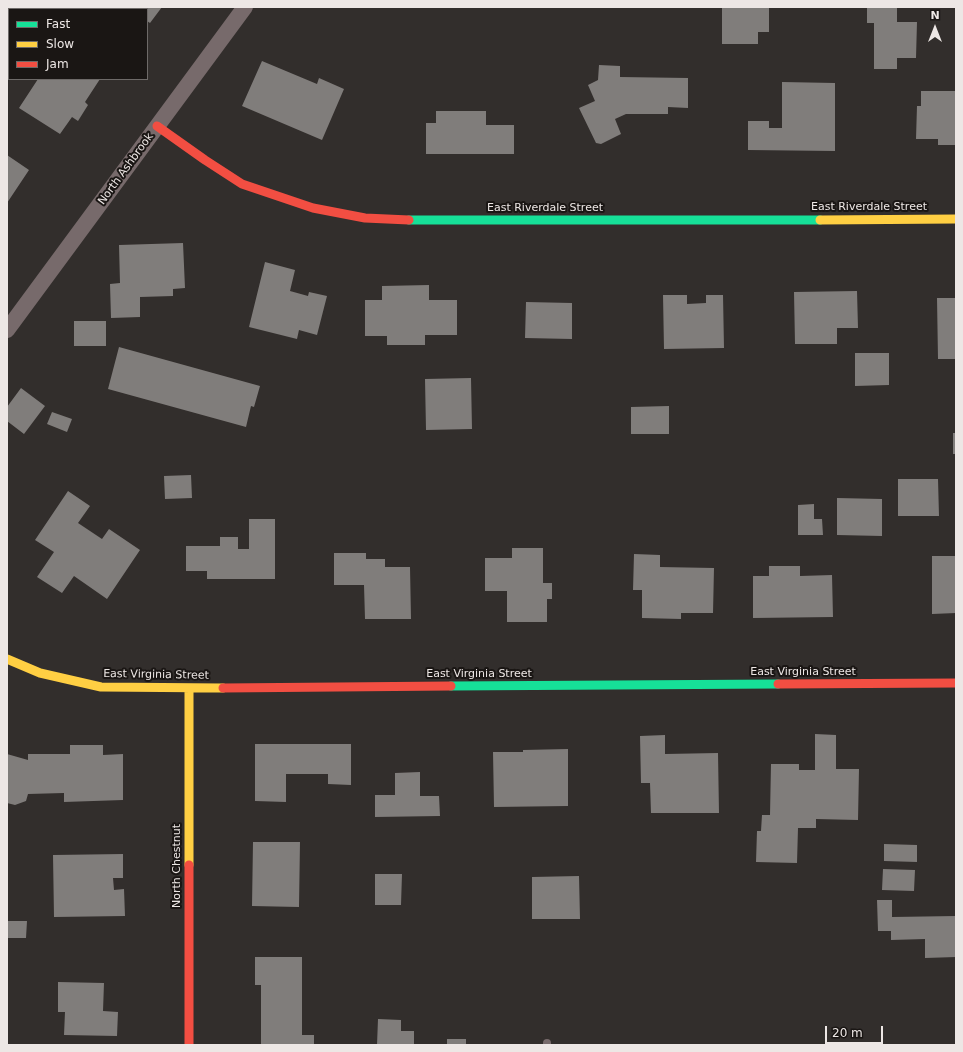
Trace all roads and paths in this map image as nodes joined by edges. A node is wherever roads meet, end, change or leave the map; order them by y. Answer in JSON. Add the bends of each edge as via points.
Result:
{"nodes":[{"id":1,"x":245,"y":7,"type":"edge"},
{"id":2,"x":157,"y":126,"type":"junction"},
{"id":3,"x":956,"y":219,"type":"edge"},
{"id":4,"x":7,"y":330,"type":"edge"},
{"id":5,"x":7,"y":659,"type":"edge"},
{"id":6,"x":956,"y":683,"type":"edge"},
{"id":7,"x":189,"y":688,"type":"junction"},
{"id":8,"x":189,"y":1045,"type":"edge"}],
"edges":[{"from":1,"to":2,"type":"street","name":"North Ashbrook"},
{"from":2,"to":3,"type":"street","name":"East Riverdale Street","via":[[242,184],[313,208],[366,218]]},
{"from":2,"to":4,"type":"street","name":"North Ashbrook"},
{"from":5,"to":7,"type":"street","name":"East Virginia Street","via":[[40,673],[101,687]]},
{"from":6,"to":7,"type":"street","name":"East Virginia Street"},
{"from":7,"to":8,"type":"street","name":"North Chestnut"}]}
